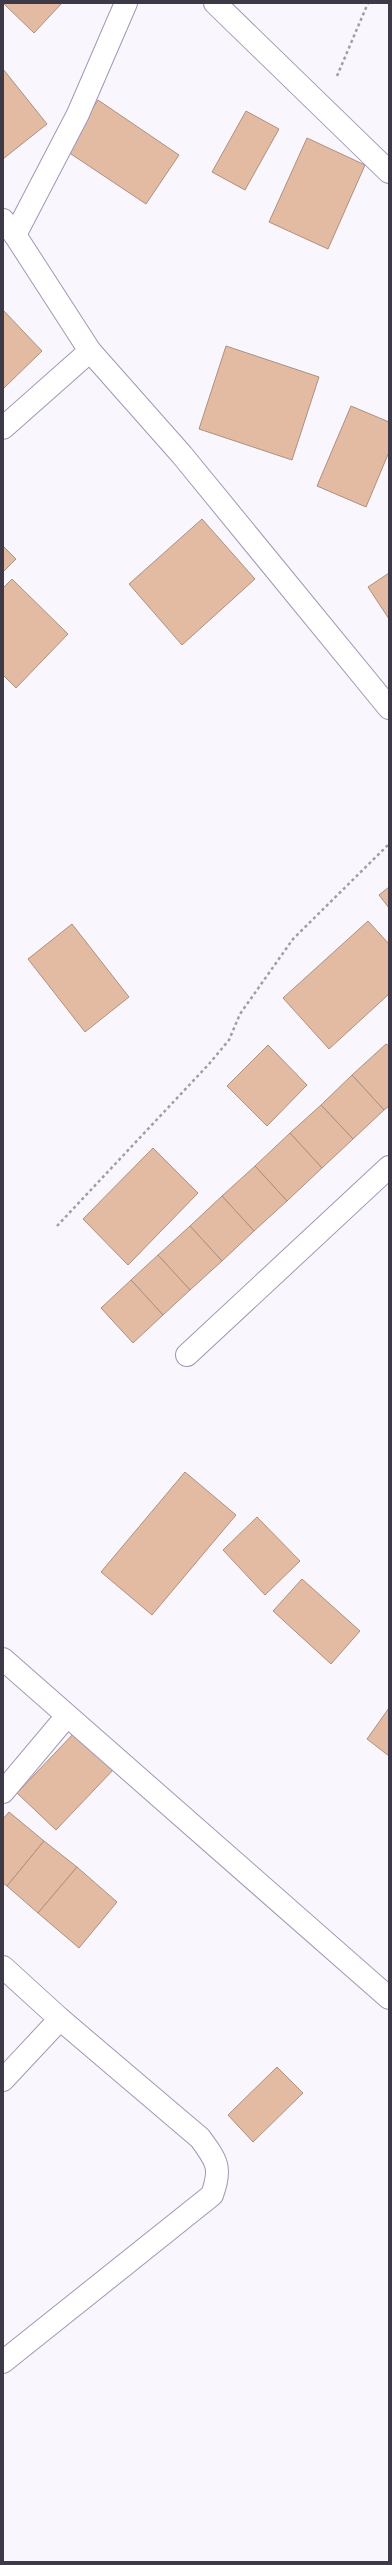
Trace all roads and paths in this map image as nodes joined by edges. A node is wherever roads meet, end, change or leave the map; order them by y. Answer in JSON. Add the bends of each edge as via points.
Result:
{"nodes":[{"id":1,"x":126,"y":3,"type":"edge"},
{"id":2,"x":215,"y":3,"type":"edge"},
{"id":3,"x":368,"y":3,"type":"edge"},
{"id":4,"x":324,"y":108,"type":"junction"},
{"id":5,"x":389,"y":172,"type":"edge"},
{"id":6,"x":9,"y":228,"type":"edge"},
{"id":7,"x":90,"y":351,"type":"junction"},
{"id":8,"x":3,"y":428,"type":"edge"},
{"id":9,"x":389,"y":708,"type":"edge"},
{"id":10,"x":389,"y":844,"type":"edge"},
{"id":11,"x":389,"y":1167,"type":"edge"},
{"id":12,"x":57,"y":1226,"type":"dead end"},
{"id":13,"x":187,"y":1355,"type":"dead end"},
{"id":14,"x":3,"y":1659,"type":"edge"},
{"id":15,"x":66,"y":1717,"type":"junction"},
{"id":16,"x":3,"y":1792,"type":"edge"},
{"id":17,"x":3,"y":1967,"type":"edge"},
{"id":18,"x":389,"y":1998,"type":"edge"},
{"id":19,"x":60,"y":2019,"type":"junction"},
{"id":20,"x":3,"y":2080,"type":"edge"},
{"id":21,"x":3,"y":2362,"type":"edge"}],
"edges":[{"from":1,"to":6,"type":"street","via":[[78,114]]},
{"from":2,"to":4,"type":"street"},
{"from":3,"to":4,"type":"path"},
{"from":4,"to":5,"type":"street"},
{"from":6,"to":7,"type":"street"},
{"from":7,"to":8,"type":"street"},
{"from":7,"to":9,"type":"street","via":[[182,456]]},
{"from":10,"to":12,"type":"path","via":[[293,939],[240,1014],[229,1040]]},
{"from":11,"to":13,"type":"street"},
{"from":14,"to":15,"type":"street"},
{"from":15,"to":16,"type":"street"},
{"from":15,"to":18,"type":"street"},
{"from":17,"to":19,"type":"street"},
{"from":19,"to":20,"type":"street"},
{"from":19,"to":21,"type":"street","via":[[200,2138],[215,2158],[218,2176],[212,2195]]}]}
